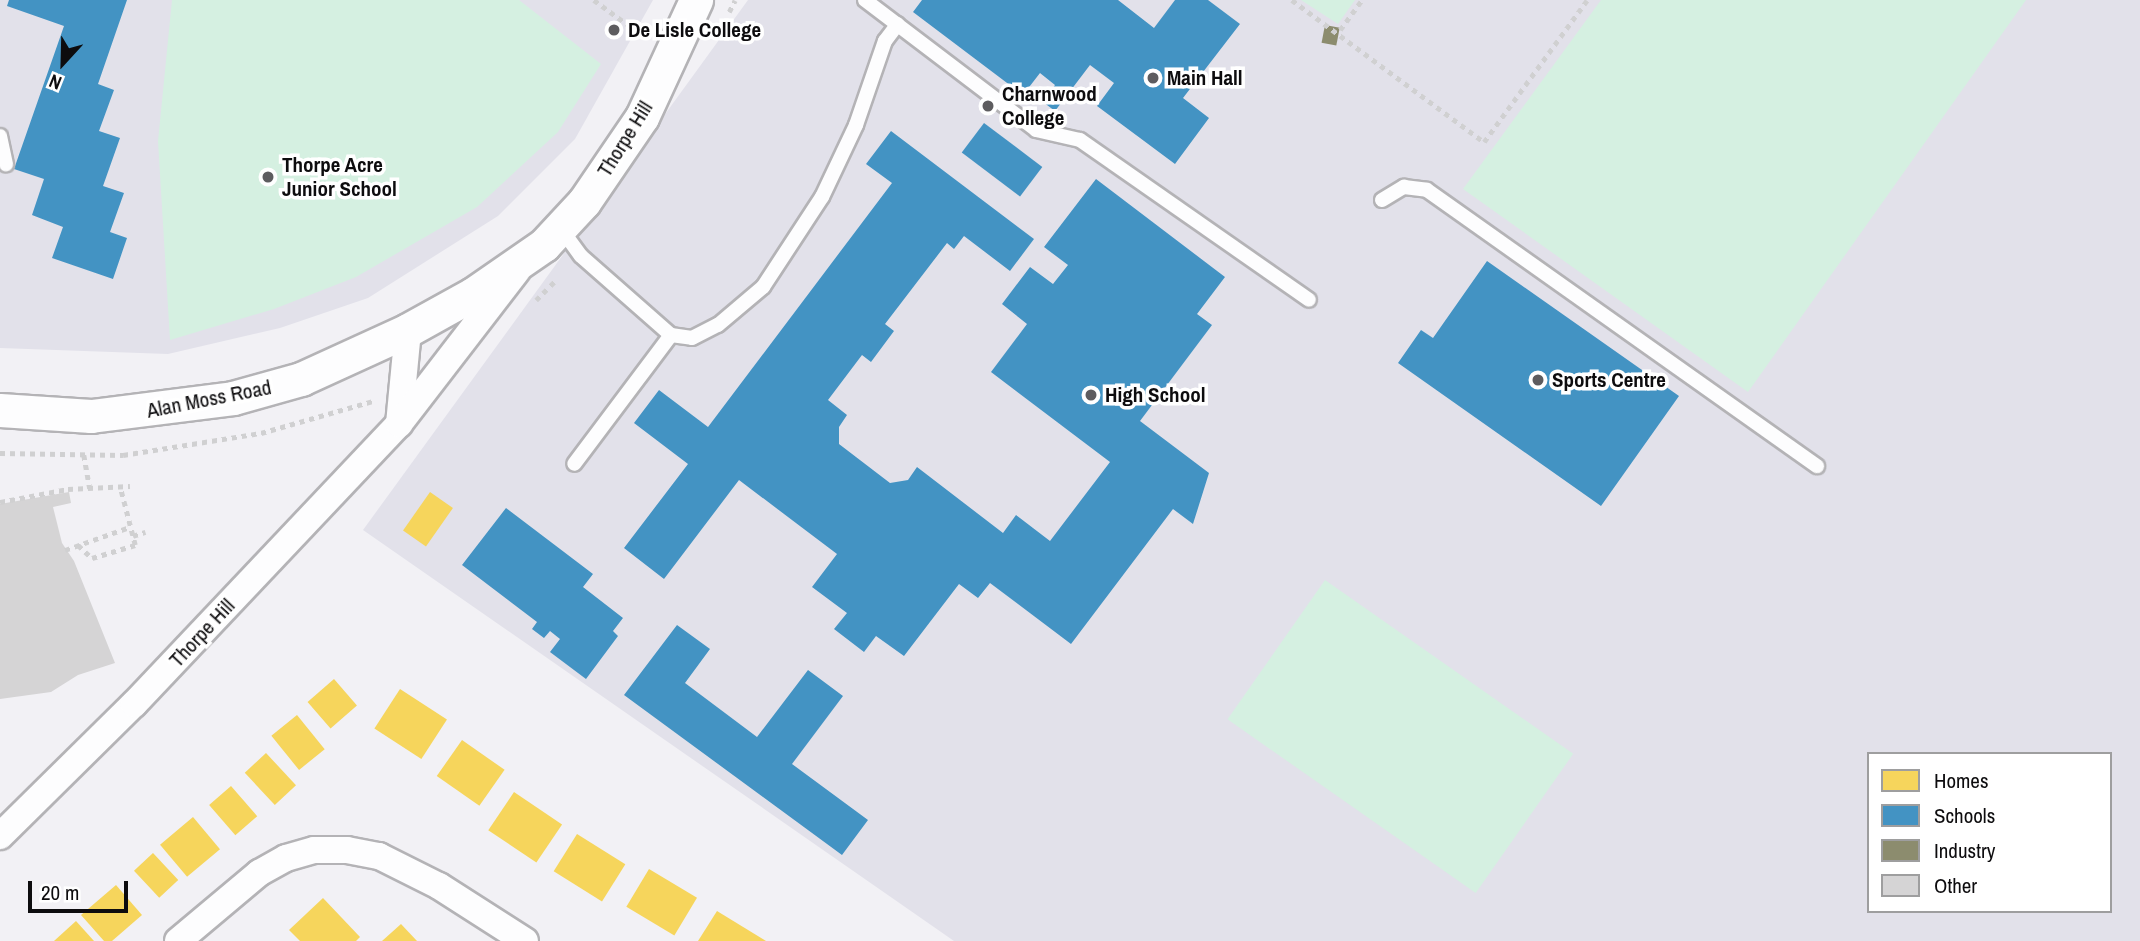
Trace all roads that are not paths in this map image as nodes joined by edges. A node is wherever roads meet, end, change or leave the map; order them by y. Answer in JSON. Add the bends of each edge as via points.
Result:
{"nodes":[{"id":1,"x":696,"y":0,"type":"edge"},
{"id":2,"x":865,"y":0,"type":"edge"},
{"id":3,"x":898,"y":24,"type":"junction"},
{"id":4,"x":0,"y":136,"type":"edge"},
{"id":5,"x":6,"y":164,"type":"dead end"},
{"id":6,"x":1382,"y":200,"type":"dead end"},
{"id":7,"x":562,"y":230,"type":"junction"},
{"id":8,"x":526,"y":258,"type":"junction"},
{"id":9,"x":1309,"y":300,"type":"dead end"},
{"id":10,"x":408,"y":330,"type":"junction"},
{"id":11,"x":671,"y":335,"type":"junction"},
{"id":12,"x":0,"y":410,"type":"edge"},
{"id":13,"x":399,"y":424,"type":"junction"},
{"id":14,"x":575,"y":464,"type":"dead end"},
{"id":15,"x":1817,"y":466,"type":"dead end"},
{"id":16,"x":0,"y":836,"type":"edge"},
{"id":17,"x":178,"y":941,"type":"edge"},
{"id":18,"x":525,"y":941,"type":"edge"}],
"edges":[{"from":1,"to":7,"type":"street","name":"Thorpe Hill","via":[[642,117]]},
{"from":2,"to":3,"type":"lane"},
{"from":3,"to":9,"type":"lane","via":[[1035,130],[1080,140]]},
{"from":3,"to":11,"type":"lane","via":[[885,41],[856,125],[822,197],[763,287],[709,330],[692,338]]},
{"from":4,"to":5,"type":"lane"},
{"from":6,"to":15,"type":"lane","via":[[1404,187],[1427,190]]},
{"from":7,"to":8,"type":"street","name":"Thorpe Hill"},
{"from":7,"to":11,"type":"lane","via":[[581,256]]},
{"from":8,"to":10,"type":"street","name":"Thorpe Hill"},
{"from":8,"to":13,"type":"street","name":"Thorpe Hill"},
{"from":10,"to":12,"type":"street","name":"Alan Moss Road","via":[[301,379],[233,398],[104,415]]},
{"from":10,"to":13,"type":"street"},
{"from":11,"to":14,"type":"lane"},
{"from":13,"to":16,"type":"street","name":"Thorpe Hill","via":[[134,705]]},
{"from":17,"to":18,"type":"street","via":[[259,873],[286,858],[314,850],[347,850],[379,856],[439,886]]}]}
